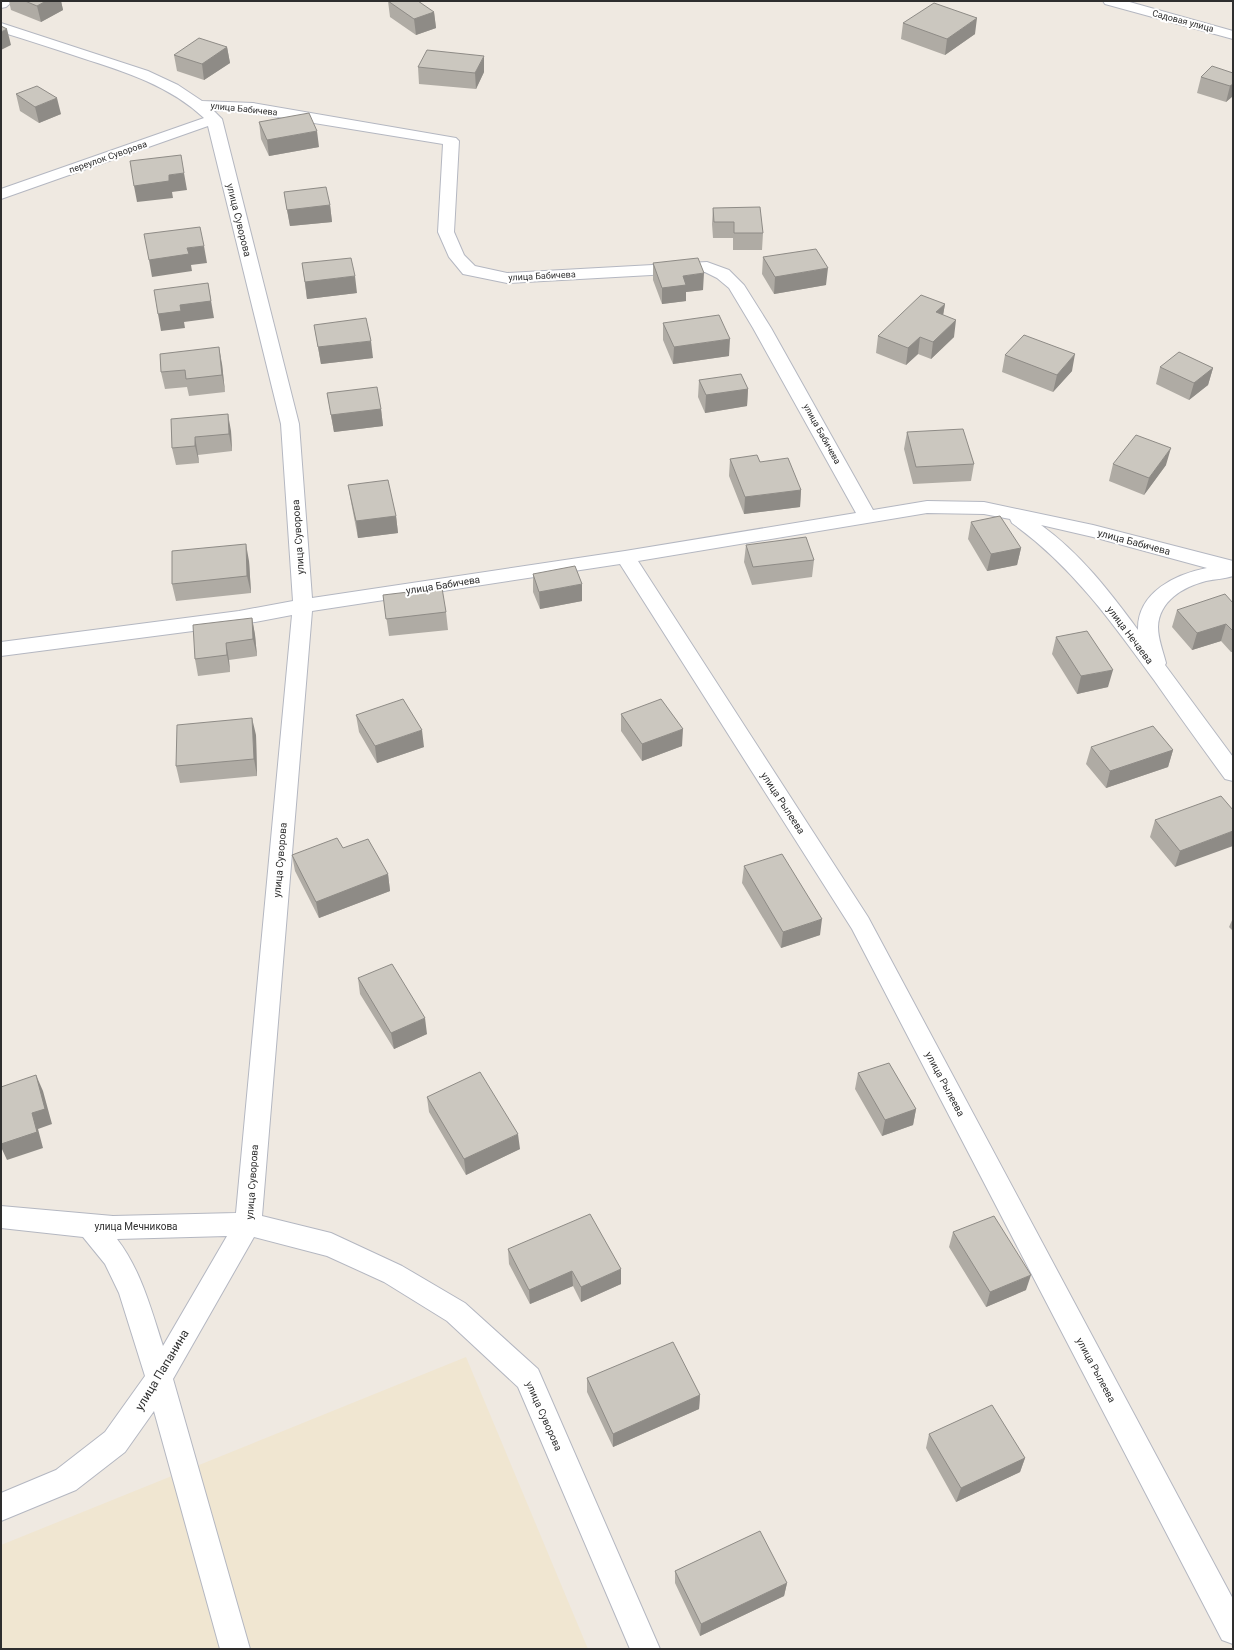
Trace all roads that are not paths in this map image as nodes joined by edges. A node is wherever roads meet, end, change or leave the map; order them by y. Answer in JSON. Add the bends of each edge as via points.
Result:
{"nodes":[{"id":1,"x":6,"y":1,"type":"edge"},
{"id":2,"x":1110,"y":1,"type":"edge"},
{"id":3,"x":1,"y":4,"type":"edge"},
{"id":4,"x":1,"y":27,"type":"edge"},
{"id":5,"x":1233,"y":35,"type":"edge"},
{"id":6,"x":198,"y":105,"type":"junction"},
{"id":7,"x":214,"y":119,"type":"junction"},
{"id":8,"x":1,"y":194,"type":"edge"},
{"id":9,"x":1010,"y":513,"type":"junction"},
{"id":10,"x":868,"y":517,"type":"junction"},
{"id":11,"x":626,"y":557,"type":"junction"},
{"id":12,"x":1233,"y":568,"type":"edge"},
{"id":13,"x":1233,"y":571,"type":"edge"},
{"id":14,"x":303,"y":606,"type":"junction"},
{"id":15,"x":1,"y":649,"type":"edge"},
{"id":16,"x":1159,"y":673,"type":"junction"},
{"id":17,"x":1233,"y":773,"type":"edge"},
{"id":18,"x":1,"y":1217,"type":"edge"},
{"id":19,"x":248,"y":1224,"type":"junction"},
{"id":20,"x":90,"y":1226,"type":"junction"},
{"id":21,"x":159,"y":1378,"type":"junction"},
{"id":22,"x":1,"y":1507,"type":"edge"},
{"id":23,"x":1233,"y":1629,"type":"edge"},
{"id":24,"x":235,"y":1649,"type":"edge"},
{"id":25,"x":645,"y":1649,"type":"edge"}],
"edges":[{"from":1,"to":3,"type":"street"},
{"from":2,"to":5,"type":"street","name":"Садовая улица"},
{"from":4,"to":6,"type":"street","via":[[154,77],[179,90]]},
{"from":6,"to":7,"type":"street"},
{"from":6,"to":10,"type":"street","name":"улица Бабичева","via":[[253,108],[452,142],[446,232],[457,257],[469,270],[508,278],[707,267],[723,274],[736,285],[762,328]]},
{"from":7,"to":8,"type":"street","name":"переулок Суворова"},
{"from":7,"to":14,"type":"street","name":"улица Суворова","via":[[290,424]]},
{"from":9,"to":10,"type":"street","name":"улица Бабичева","via":[[984,508],[927,508]]},
{"from":9,"to":12,"type":"street","name":"улица Бабичева","via":[[1094,531]]},
{"from":9,"to":16,"type":"street","name":"улица Нечаева","via":[[1044,536],[1084,574]]},
{"from":10,"to":11,"type":"street","name":"улица Бабичева"},
{"from":11,"to":14,"type":"street","name":"улица Бабичева"},
{"from":11,"to":23,"type":"street","name":"улица Рылеева","via":[[860,923]]},
{"from":13,"to":16,"type":"street","via":[[1202,574],[1182,583],[1169,590],[1151,608],[1148,626]]},
{"from":14,"to":15,"type":"street","name":"улица Бабичева","via":[[239,618]]},
{"from":14,"to":19,"type":"street","name":"улица Суворова"},
{"from":16,"to":17,"type":"street","name":"улица Нечаева"},
{"from":18,"to":20,"type":"street","name":"улица Мечникова"},
{"from":19,"to":20,"type":"street","name":"улица Мечникова","via":[[113,1228]]},
{"from":19,"to":21,"type":"street","name":"улица Папанина"},
{"from":19,"to":25,"type":"street","name":"улица Суворова","via":[[332,1245],[393,1274],[456,1312],[528,1378]]},
{"from":20,"to":21,"type":"street","via":[[114,1256],[132,1291]]},
{"from":21,"to":22,"type":"street","name":"улица Папанина","via":[[148,1398],[115,1442],[66,1480]]},
{"from":21,"to":24,"type":"street"}]}
